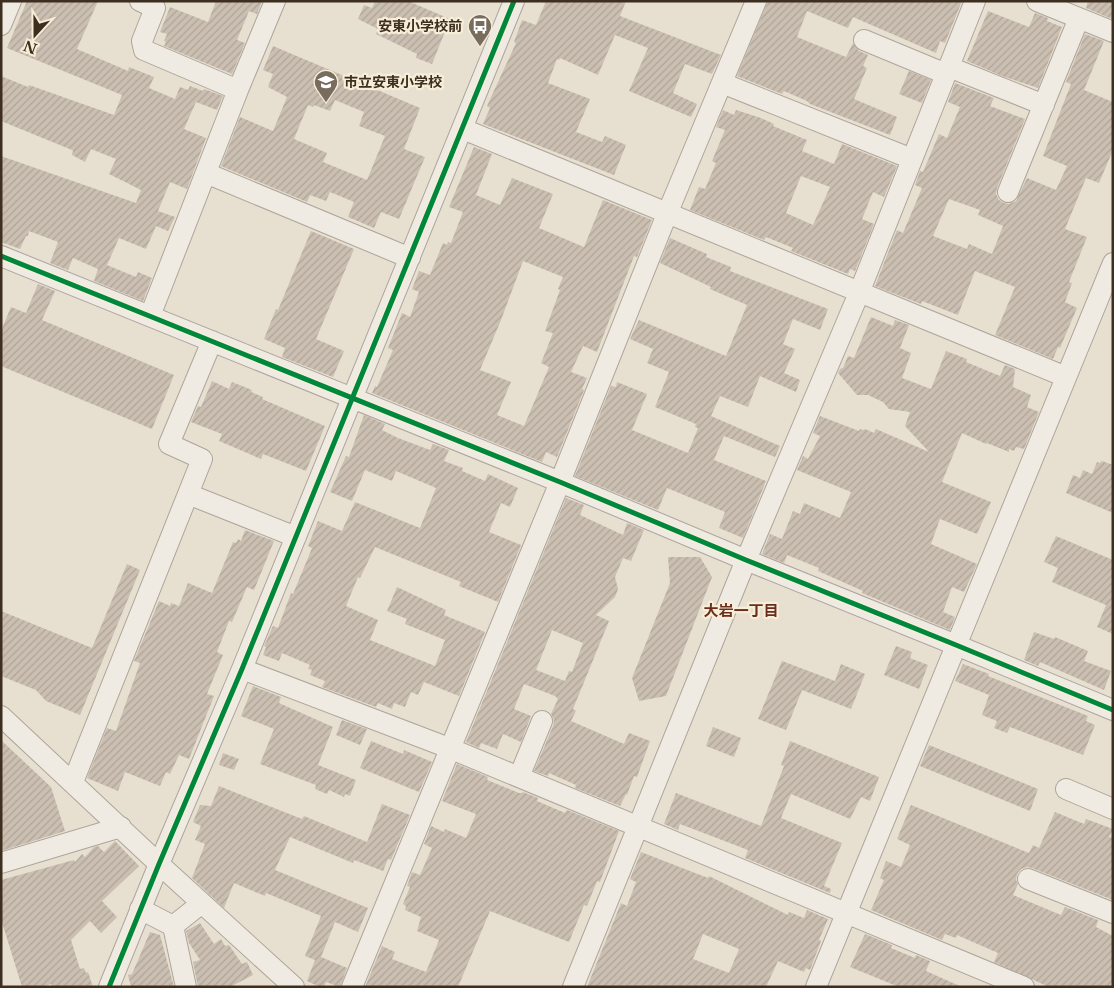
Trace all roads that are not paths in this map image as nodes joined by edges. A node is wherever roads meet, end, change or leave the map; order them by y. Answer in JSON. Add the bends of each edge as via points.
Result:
{"nodes":[{"id":1,"x":11,"y":1,"type":"edge"},
{"id":2,"x":140,"y":1,"type":"edge"},
{"id":3,"x":275,"y":1,"type":"edge"},
{"id":4,"x":514,"y":1,"type":"edge"},
{"id":5,"x":756,"y":1,"type":"edge"},
{"id":6,"x":975,"y":1,"type":"edge"},
{"id":7,"x":1037,"y":1,"type":"edge"},
{"id":8,"x":1079,"y":12,"type":"edge"},
{"id":9,"x":1,"y":25,"type":"edge"},
{"id":10,"x":1113,"y":32,"type":"edge"},
{"id":11,"x":864,"y":40,"type":"dead end"},
{"id":12,"x":948,"y":70,"type":"junction"},
{"id":13,"x":722,"y":83,"type":"junction"},
{"id":14,"x":238,"y":90,"type":"junction"},
{"id":15,"x":1044,"y":104,"type":"junction"},
{"id":16,"x":463,"y":130,"type":"junction"},
{"id":17,"x":912,"y":159,"type":"junction"},
{"id":18,"x":206,"y":173,"type":"junction"},
{"id":19,"x":1008,"y":192,"type":"dead end"},
{"id":20,"x":668,"y":214,"type":"junction"},
{"id":21,"x":1,"y":256,"type":"edge"},
{"id":22,"x":410,"y":258,"type":"junction"},
{"id":23,"x":1113,"y":263,"type":"edge"},
{"id":24,"x":859,"y":293,"type":"junction"},
{"id":25,"x":150,"y":316,"type":"junction"},
{"id":26,"x":212,"y":341,"type":"junction"},
{"id":27,"x":1066,"y":377,"type":"junction"},
{"id":28,"x":353,"y":399,"type":"junction"},
{"id":29,"x":560,"y":482,"type":"junction"},
{"id":30,"x":188,"y":494,"type":"junction"},
{"id":31,"x":296,"y":537,"type":"junction"},
{"id":32,"x":746,"y":560,"type":"junction"},
{"id":33,"x":956,"y":645,"type":"junction"},
{"id":34,"x":242,"y":669,"type":"junction"},
{"id":35,"x":1113,"y":710,"type":"edge"},
{"id":36,"x":1,"y":716,"type":"edge"},
{"id":37,"x":542,"y":721,"type":"dead end"},
{"id":38,"x":449,"y":748,"type":"junction"},
{"id":39,"x":518,"y":777,"type":"junction"},
{"id":40,"x":73,"y":782,"type":"junction"},
{"id":41,"x":1066,"y":789,"type":"dead end"},
{"id":42,"x":1113,"y":809,"type":"edge"},
{"id":43,"x":121,"y":827,"type":"junction"},
{"id":44,"x":638,"y":827,"type":"junction"},
{"id":45,"x":1,"y":863,"type":"edge"},
{"id":46,"x":159,"y":864,"type":"junction"},
{"id":47,"x":1028,"y":879,"type":"dead end"},
{"id":48,"x":202,"y":904,"type":"junction"},
{"id":49,"x":140,"y":909,"type":"junction"},
{"id":50,"x":846,"y":913,"type":"junction"},
{"id":51,"x":1113,"y":914,"type":"edge"},
{"id":52,"x":173,"y":926,"type":"junction"},
{"id":53,"x":109,"y":987,"type":"edge"},
{"id":54,"x":186,"y":987,"type":"edge"},
{"id":55,"x":294,"y":987,"type":"edge"},
{"id":56,"x":352,"y":987,"type":"edge"},
{"id":57,"x":573,"y":987,"type":"edge"},
{"id":58,"x":816,"y":987,"type":"edge"},
{"id":59,"x":1024,"y":987,"type":"edge"}],
"edges":[{"from":1,"to":9,"type":"street"},
{"from":2,"to":14,"type":"street","via":[[155,8],[142,41],[144,50]]},
{"from":3,"to":14,"type":"street"},
{"from":4,"to":16,"type":"street"},
{"from":5,"to":13,"type":"street"},
{"from":6,"to":12,"type":"street"},
{"from":7,"to":8,"type":"street"},
{"from":8,"to":10,"type":"street"},
{"from":8,"to":15,"type":"street"},
{"from":11,"to":12,"type":"street"},
{"from":12,"to":15,"type":"street"},
{"from":12,"to":17,"type":"street"},
{"from":13,"to":17,"type":"street"},
{"from":13,"to":20,"type":"street"},
{"from":14,"to":18,"type":"street"},
{"from":15,"to":19,"type":"street"},
{"from":16,"to":20,"type":"street"},
{"from":16,"to":22,"type":"street"},
{"from":17,"to":24,"type":"street"},
{"from":18,"to":22,"type":"street"},
{"from":18,"to":25,"type":"street"},
{"from":20,"to":24,"type":"street"},
{"from":20,"to":29,"type":"street"},
{"from":21,"to":25,"type":"street"},
{"from":22,"to":28,"type":"street"},
{"from":23,"to":27,"type":"street"},
{"from":24,"to":27,"type":"street"},
{"from":24,"to":32,"type":"street"},
{"from":25,"to":26,"type":"street"},
{"from":26,"to":28,"type":"street"},
{"from":26,"to":30,"type":"street","via":[[168,444],[202,459]]},
{"from":27,"to":33,"type":"street"},
{"from":28,"to":29,"type":"street"},
{"from":28,"to":31,"type":"street"},
{"from":29,"to":32,"type":"street"},
{"from":29,"to":38,"type":"street"},
{"from":30,"to":31,"type":"street"},
{"from":30,"to":40,"type":"street"},
{"from":31,"to":34,"type":"street"},
{"from":32,"to":33,"type":"street"},
{"from":32,"to":44,"type":"street"},
{"from":33,"to":35,"type":"street"},
{"from":33,"to":50,"type":"street"},
{"from":34,"to":38,"type":"street"},
{"from":34,"to":46,"type":"street"},
{"from":36,"to":40,"type":"street"},
{"from":37,"to":39,"type":"street"},
{"from":38,"to":39,"type":"street"},
{"from":38,"to":56,"type":"street"},
{"from":39,"to":44,"type":"street"},
{"from":40,"to":43,"type":"street"},
{"from":41,"to":42,"type":"street"},
{"from":43,"to":45,"type":"street"},
{"from":43,"to":46,"type":"street"},
{"from":44,"to":50,"type":"street"},
{"from":44,"to":57,"type":"street"},
{"from":46,"to":48,"type":"street"},
{"from":46,"to":49,"type":"street"},
{"from":47,"to":51,"type":"street"},
{"from":48,"to":52,"type":"street"},
{"from":48,"to":55,"type":"street"},
{"from":49,"to":52,"type":"street"},
{"from":49,"to":53,"type":"street"},
{"from":50,"to":58,"type":"street"},
{"from":50,"to":59,"type":"street"},
{"from":52,"to":54,"type":"street"}]}
